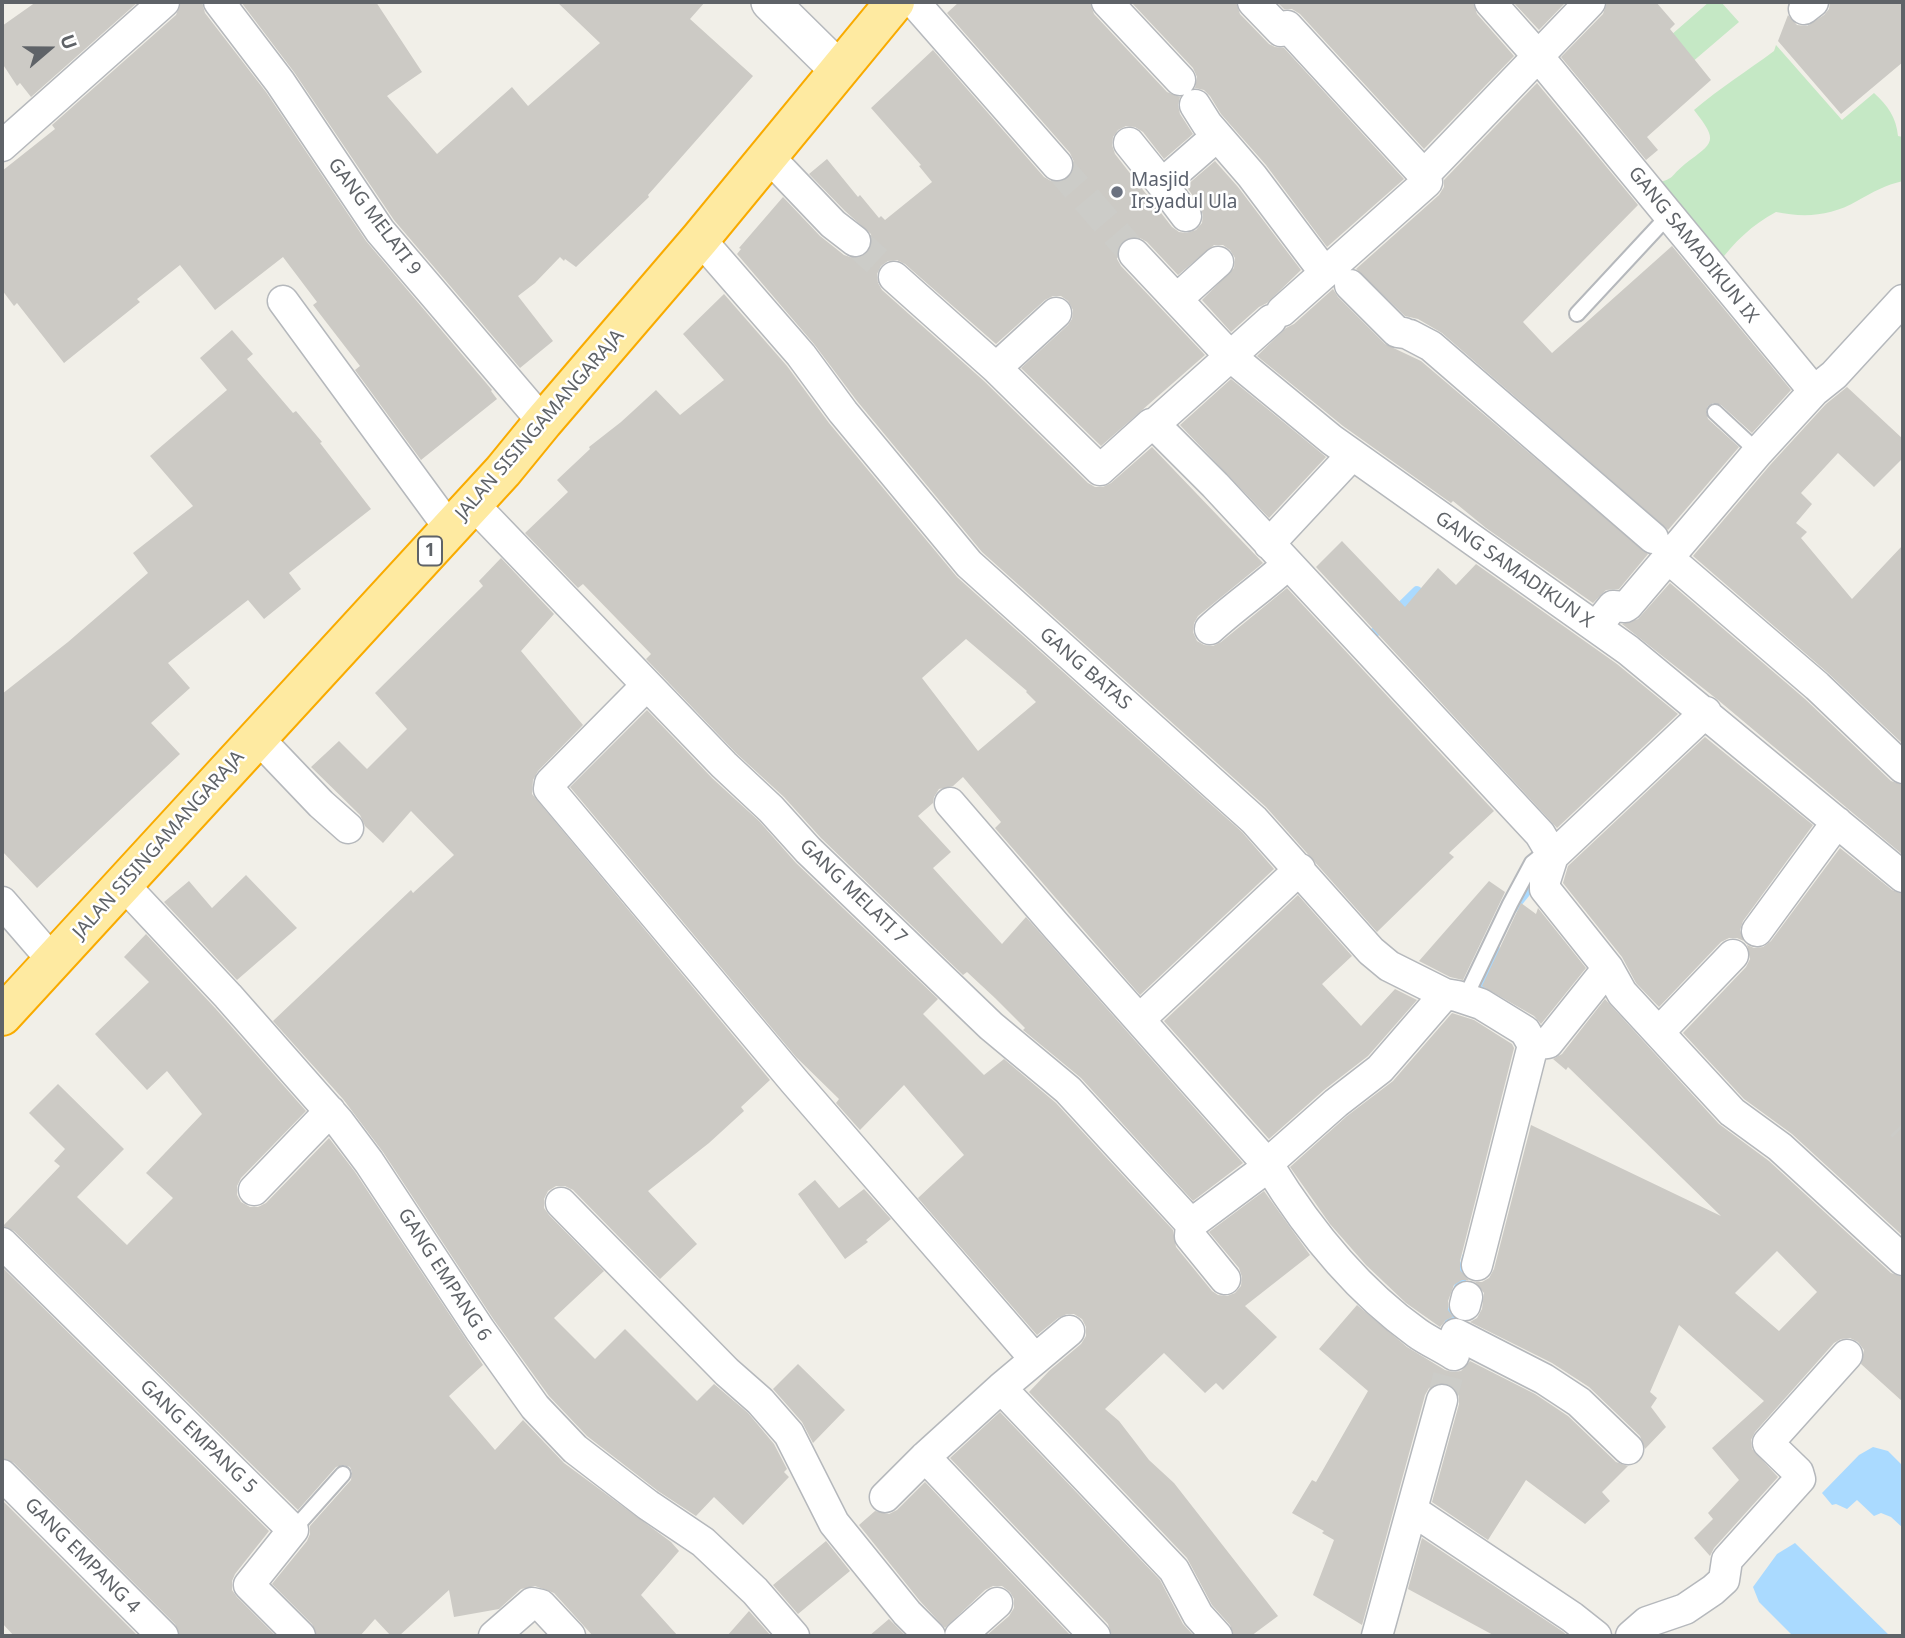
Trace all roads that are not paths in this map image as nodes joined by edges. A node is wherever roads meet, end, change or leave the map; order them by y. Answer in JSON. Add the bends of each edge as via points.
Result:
{"nodes":[{"id":1,"x":164,"y":2,"type":"edge"},
{"id":2,"x":219,"y":2,"type":"edge"},
{"id":3,"x":770,"y":2,"type":"edge"},
{"id":4,"x":895,"y":2,"type":"edge"},
{"id":5,"x":914,"y":2,"type":"edge"},
{"id":6,"x":1107,"y":2,"type":"edge"},
{"id":7,"x":1253,"y":2,"type":"edge"},
{"id":8,"x":1490,"y":2,"type":"edge"},
{"id":9,"x":1590,"y":2,"type":"edge"},
{"id":10,"x":1537,"y":55,"type":"junction"},
{"id":11,"x":838,"y":69,"type":"junction"},
{"id":12,"x":1217,"y":136,"type":"junction"},
{"id":13,"x":1129,"y":143,"type":"dead end"},
{"id":14,"x":2,"y":146,"type":"edge"},
{"id":15,"x":768,"y":156,"type":"junction"},
{"id":16,"x":1057,"y":164,"type":"tunnel mouth"},
{"id":17,"x":1424,"y":175,"type":"junction"},
{"id":18,"x":1162,"y":184,"type":"junction"},
{"id":19,"x":1669,"y":215,"type":"junction"},
{"id":20,"x":1186,"y":216,"type":"dead end"},
{"id":21,"x":700,"y":239,"type":"junction"},
{"id":22,"x":855,"y":241,"type":"tunnel mouth"},
{"id":23,"x":1134,"y":254,"type":"tunnel mouth"},
{"id":24,"x":1218,"y":262,"type":"dead end"},
{"id":25,"x":1336,"y":273,"type":"junction"},
{"id":26,"x":894,"y":277,"type":"tunnel mouth"},
{"id":27,"x":1177,"y":299,"type":"junction"},
{"id":28,"x":1903,"y":300,"type":"edge"},
{"id":29,"x":284,"y":301,"type":"dead end"},
{"id":30,"x":1056,"y":313,"type":"dead end"},
{"id":31,"x":1577,"y":314,"type":"dead end"},
{"id":32,"x":1230,"y":356,"type":"junction"},
{"id":33,"x":996,"y":368,"type":"junction"},
{"id":34,"x":1814,"y":391,"type":"junction"},
{"id":35,"x":1715,"y":412,"type":"dead end"},
{"id":36,"x":542,"y":422,"type":"junction"},
{"id":37,"x":1154,"y":423,"type":"junction"},
{"id":38,"x":1758,"y":452,"type":"junction"},
{"id":39,"x":1352,"y":455,"type":"junction"},
{"id":40,"x":462,"y":517,"type":"junction"},
{"id":41,"x":1665,"y":550,"type":"junction"},
{"id":42,"x":1278,"y":554,"type":"junction"},
{"id":43,"x":1596,"y":627,"type":"junction"},
{"id":44,"x":1210,"y":629,"type":"dead end"},
{"id":45,"x":647,"y":685,"type":"junction"},
{"id":46,"x":1706,"y":712,"type":"junction"},
{"id":47,"x":257,"y":737,"type":"junction"},
{"id":48,"x":1903,"y":768,"type":"edge"},
{"id":49,"x":950,"y":803,"type":"dead end"},
{"id":50,"x":1837,"y":822,"type":"junction"},
{"id":51,"x":348,"y":828,"type":"dead end"},
{"id":52,"x":1300,"y":869,"type":"junction"},
{"id":53,"x":1540,"y":869,"type":"junction"},
{"id":54,"x":1903,"y":877,"type":"edge"},
{"id":55,"x":122,"y":883,"type":"junction"},
{"id":56,"x":2,"y":902,"type":"edge"},
{"id":57,"x":1756,"y":931,"type":"dead end"},
{"id":58,"x":1733,"y":955,"type":"dead end"},
{"id":59,"x":53,"y":961,"type":"junction"},
{"id":60,"x":1608,"y":968,"type":"junction"},
{"id":61,"x":1455,"y":996,"type":"junction"},
{"id":62,"x":2,"y":1016,"type":"edge"},
{"id":63,"x":1140,"y":1019,"type":"junction"},
{"id":64,"x":1660,"y":1031,"type":"junction"},
{"id":65,"x":1529,"y":1038,"type":"junction"},
{"id":66,"x":330,"y":1111,"type":"junction"},
{"id":67,"x":1268,"y":1165,"type":"junction"},
{"id":68,"x":254,"y":1190,"type":"dead end"},
{"id":69,"x":561,"y":1203,"type":"dead end"},
{"id":70,"x":1191,"y":1224,"type":"junction"},
{"id":71,"x":2,"y":1243,"type":"edge"},
{"id":72,"x":1903,"y":1261,"type":"edge"},
{"id":73,"x":1476,"y":1265,"type":"dead end"},
{"id":74,"x":1225,"y":1279,"type":"dead end"},
{"id":75,"x":1069,"y":1331,"type":"dead end"},
{"id":76,"x":1454,"y":1342,"type":"junction"},
{"id":77,"x":1847,"y":1355,"type":"dead end"},
{"id":78,"x":1035,"y":1359,"type":"junction"},
{"id":79,"x":1001,"y":1388,"type":"junction"},
{"id":80,"x":1628,"y":1449,"type":"dead end"},
{"id":81,"x":925,"y":1457,"type":"junction"},
{"id":82,"x":343,"y":1474,"type":"dead end"},
{"id":83,"x":2,"y":1475,"type":"edge"},
{"id":84,"x":885,"y":1497,"type":"dead end"},
{"id":85,"x":1412,"y":1510,"type":"junction"},
{"id":86,"x":293,"y":1530,"type":"junction"},
{"id":87,"x":997,"y":1603,"type":"dead end"},
{"id":88,"x":163,"y":1636,"type":"edge"},
{"id":89,"x":300,"y":1636,"type":"edge"},
{"id":90,"x":494,"y":1636,"type":"edge"},
{"id":91,"x":570,"y":1636,"type":"edge"},
{"id":92,"x":794,"y":1636,"type":"edge"},
{"id":93,"x":930,"y":1636,"type":"edge"},
{"id":94,"x":960,"y":1636,"type":"edge"},
{"id":95,"x":1095,"y":1636,"type":"edge"},
{"id":96,"x":1217,"y":1636,"type":"edge"},
{"id":97,"x":1377,"y":1636,"type":"edge"},
{"id":98,"x":1596,"y":1636,"type":"edge"},
{"id":99,"x":1631,"y":1636,"type":"edge"}],
"edges":[{"from":1,"to":14,"type":"street"},
{"from":2,"to":36,"type":"street","name":"GANG MELATI 9","via":[[280,82],[380,231]]},
{"from":3,"to":11,"type":"street"},
{"from":4,"to":11,"type":"highway","number":"1"},
{"from":5,"to":16,"type":"street"},
{"from":6,"to":12,"type":"street","via":[[1188,93]]},
{"from":7,"to":17,"type":"street","via":[[1281,31],[1287,26]]},
{"from":8,"to":10,"type":"street","name":"GANG SAMADIKUN IX"},
{"from":9,"to":10,"type":"street"},
{"from":10,"to":17,"type":"street"},
{"from":10,"to":19,"type":"street","name":"GANG SAMADIKUN IX"},
{"from":11,"to":15,"type":"highway","name":"JALAN SISINGAMANGARAJA","number":"1"},
{"from":12,"to":18,"type":"street"},
{"from":12,"to":25,"type":"street"},
{"from":13,"to":18,"type":"street"},
{"from":15,"to":21,"type":"highway","name":"JALAN SISINGAMANGARAJA","number":"1"},
{"from":15,"to":22,"type":"street"},
{"from":17,"to":25,"type":"street","via":[[1427,182]]},
{"from":18,"to":20,"type":"street"},
{"from":19,"to":31,"type":"lane"},
{"from":19,"to":34,"type":"street","name":"GANG SAMADIKUN IX"},
{"from":21,"to":36,"type":"highway","name":"JALAN SISINGAMANGARAJA","number":"1"},
{"from":21,"to":52,"type":"street","name":"GANG BATAS","via":[[801,355],[969,564],[1245,812]]},
{"from":23,"to":27,"type":"street","name":"GANG SAMADIKUN X"},
{"from":24,"to":27,"type":"street"},
{"from":25,"to":32,"type":"street"},
{"from":25,"to":41,"type":"street","via":[[1397,331],[1431,346]]},
{"from":26,"to":33,"type":"street"},
{"from":27,"to":32,"type":"street","name":"GANG SAMADIKUN X"},
{"from":28,"to":34,"type":"street"},
{"from":29,"to":40,"type":"street","name":"GANG MELATI 7"},
{"from":30,"to":33,"type":"street"},
{"from":32,"to":37,"type":"street"},
{"from":32,"to":39,"type":"street","name":"GANG SAMADIKUN X"},
{"from":33,"to":37,"type":"street","via":[[1100,470]]},
{"from":34,"to":38,"type":"street"},
{"from":35,"to":38,"type":"lane"},
{"from":36,"to":40,"type":"highway","name":"JALAN SISINGAMANGARAJA","number":"1"},
{"from":37,"to":42,"type":"street"},
{"from":38,"to":41,"type":"street"},
{"from":39,"to":42,"type":"street"},
{"from":39,"to":43,"type":"street","name":"GANG SAMADIKUN X"},
{"from":40,"to":45,"type":"street","name":"GANG MELATI 7"},
{"from":40,"to":47,"type":"highway","name":"JALAN SISINGAMANGARAJA","number":"1"},
{"from":41,"to":43,"type":"street","via":[[1628,605],[1614,606]]},
{"from":41,"to":48,"type":"street"},
{"from":42,"to":44,"type":"street","via":[[1256,593]]},
{"from":42,"to":53,"type":"street","via":[[1540,834]]},
{"from":43,"to":46,"type":"street","name":"GANG SAMADIKUN X"},
{"from":45,"to":70,"type":"street","name":"GANG MELATI 7","via":[[856,896],[992,1026],[1068,1090]]},
{"from":45,"to":78,"type":"street","via":[[549,789]]},
{"from":46,"to":50,"type":"street","name":"GANG SAMADIKUN X"},
{"from":46,"to":53,"type":"street"},
{"from":47,"to":51,"type":"street"},
{"from":47,"to":55,"type":"highway","name":"JALAN SISINGAMANGARAJA","number":"1"},
{"from":49,"to":63,"type":"street"},
{"from":50,"to":54,"type":"street","name":"GANG SAMADIKUN X"},
{"from":50,"to":57,"type":"street"},
{"from":52,"to":61,"type":"street","name":"GANG BATAS","via":[[1389,966]]},
{"from":52,"to":63,"type":"street"},
{"from":53,"to":60,"type":"street","via":[[1545,888]]},
{"from":53,"to":61,"type":"lane"},
{"from":55,"to":59,"type":"highway","name":"JALAN SISINGAMANGARAJA","number":"1"},
{"from":55,"to":66,"type":"street","name":"GANG EMPANG 6"},
{"from":56,"to":59,"type":"street"},
{"from":58,"to":64,"type":"street"},
{"from":59,"to":62,"type":"highway","name":"JALAN SISINGAMANGARAJA","number":"1"},
{"from":60,"to":64,"type":"street","via":[[1622,993]]},
{"from":60,"to":65,"type":"street","via":[[1548,1043]]},
{"from":61,"to":65,"type":"street","name":"GANG BATAS","via":[[1481,1004]]},
{"from":61,"to":67,"type":"street","via":[[1380,1069]]},
{"from":63,"to":67,"type":"street"},
{"from":64,"to":72,"type":"street","via":[[1732,1112],[1780,1147]]},
{"from":65,"to":73,"type":"street"},
{"from":66,"to":68,"type":"street"},
{"from":66,"to":92,"type":"street","name":"GANG EMPANG 6","via":[[535,1407],[575,1449],[703,1542]]},
{"from":67,"to":70,"type":"street"},
{"from":67,"to":76,"type":"street","via":[[1297,1211],[1359,1283],[1417,1333]]},
{"from":69,"to":93,"type":"street","via":[[789,1434],[834,1523]]},
{"from":70,"to":74,"type":"street","name":"GANG MELATI 7","via":[[1190,1236]]},
{"from":71,"to":86,"type":"street","name":"GANG EMPANG 5"},
{"from":75,"to":78,"type":"street"},
{"from":76,"to":80,"type":"street","via":[[1544,1379],[1570,1396]]},
{"from":76,"to":85,"type":"street"},
{"from":77,"to":99,"type":"street","via":[[1768,1443],[1800,1479],[1727,1560],[1724,1580],[1685,1609],[1647,1622]]},
{"from":78,"to":79,"type":"street"},
{"from":79,"to":81,"type":"street"},
{"from":79,"to":96,"type":"street","via":[[1174,1570],[1198,1615]]},
{"from":81,"to":84,"type":"street"},
{"from":81,"to":95,"type":"street"},
{"from":82,"to":86,"type":"lane"},
{"from":83,"to":88,"type":"street","name":"GANG EMPANG 4"},
{"from":85,"to":97,"type":"street"},
{"from":85,"to":98,"type":"street"},
{"from":86,"to":89,"type":"street","via":[[248,1586]]},
{"from":87,"to":94,"type":"street"},
{"from":90,"to":91,"type":"street","via":[[532,1603],[541,1605]]}]}
